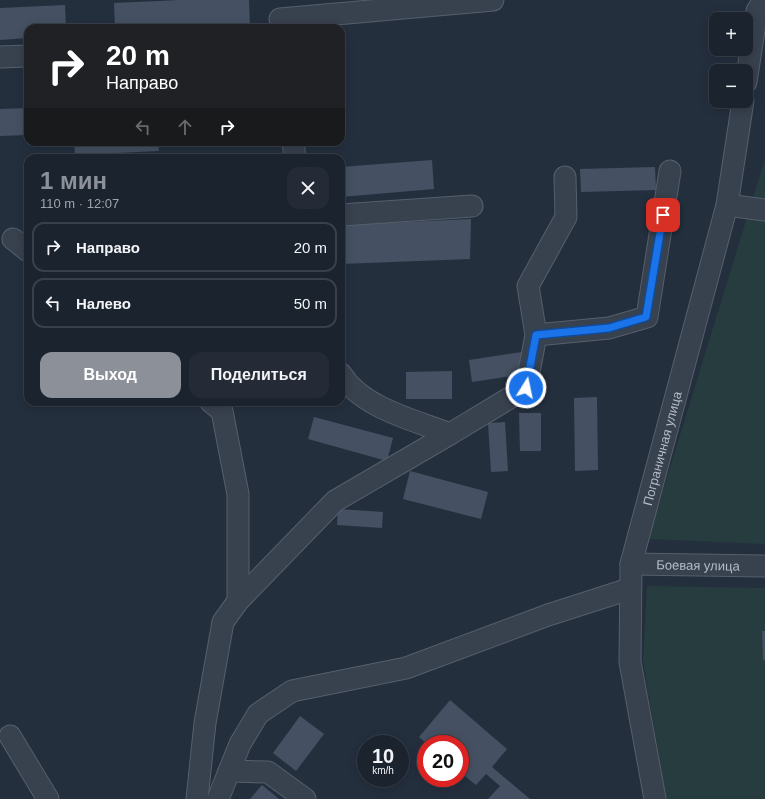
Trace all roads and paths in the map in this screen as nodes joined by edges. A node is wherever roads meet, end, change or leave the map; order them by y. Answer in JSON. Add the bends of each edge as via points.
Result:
{"nodes":[{"id":1,"x":493,"y":0,"type":"edge"},
{"id":2,"x":757,"y":4,"type":"edge"},
{"id":3,"x":280,"y":18,"type":"edge"},
{"id":4,"x":24,"y":56,"type":"edge"},
{"id":5,"x":0,"y":57,"type":"edge"},
{"id":6,"x":749,"y":64,"type":"edge"},
{"id":7,"x":742,"y":108,"type":"edge"},
{"id":8,"x":670,"y":171,"type":"dead end"},
{"id":9,"x":565,"y":177,"type":"dead end"},
{"id":10,"x":472,"y":206,"type":"dead end"},
{"id":11,"x":727,"y":206,"type":"junction"},
{"id":12,"x":765,"y":210,"type":"edge"},
{"id":13,"x":345,"y":215,"type":"edge"},
{"id":14,"x":536,"y":335,"type":"junction"},
{"id":15,"x":345,"y":380,"type":"edge"},
{"id":16,"x":216,"y":406,"type":"edge"},
{"id":17,"x":450,"y":434,"type":"junction"},
{"id":18,"x":631,"y":564,"type":"junction"},
{"id":19,"x":765,"y":566,"type":"edge"},
{"id":20,"x":629,"y":589,"type":"junction"},
{"id":21,"x":238,"y":601,"type":"junction"},
{"id":22,"x":10,"y":736,"type":"dead end"},
{"id":23,"x":229,"y":771,"type":"junction"},
{"id":24,"x":48,"y":799,"type":"edge"},
{"id":25,"x":197,"y":799,"type":"edge"},
{"id":26,"x":218,"y":799,"type":"edge"},
{"id":27,"x":305,"y":799,"type":"edge"},
{"id":28,"x":655,"y":799,"type":"edge"}],
"edges":[{"from":1,"to":3,"type":"street"},
{"from":2,"to":6,"type":"street"},
{"from":4,"to":5,"type":"street"},
{"from":7,"to":11,"type":"street","name":"Пограничная улица"},
{"from":8,"to":14,"type":"street","via":[[646,317],[609,328]]},
{"from":9,"to":14,"type":"street","via":[[566,217],[528,286]]},
{"from":10,"to":13,"type":"street"},
{"from":11,"to":12,"type":"street"},
{"from":11,"to":18,"type":"street","name":"Пограничная улица"},
{"from":14,"to":17,"type":"street","via":[[526,388]]},
{"from":15,"to":17,"type":"street","via":[[373,404]]},
{"from":16,"to":21,"type":"street","via":[[222,411],[238,494]]},
{"from":17,"to":21,"type":"street","via":[[335,501]]},
{"from":18,"to":19,"type":"street","name":"Боевая улица"},
{"from":18,"to":20,"type":"street","name":"Пограничная улица"},
{"from":20,"to":23,"type":"street","via":[[548,614],[406,668],[292,691],[258,714],[240,744]]},
{"from":20,"to":28,"type":"street","name":"Пограничная улица","via":[[630,662]]},
{"from":21,"to":25,"type":"street","via":[[223,622],[205,723]]},
{"from":22,"to":24,"type":"street"},
{"from":23,"to":26,"type":"street"},
{"from":23,"to":27,"type":"street","via":[[268,772]]}]}
